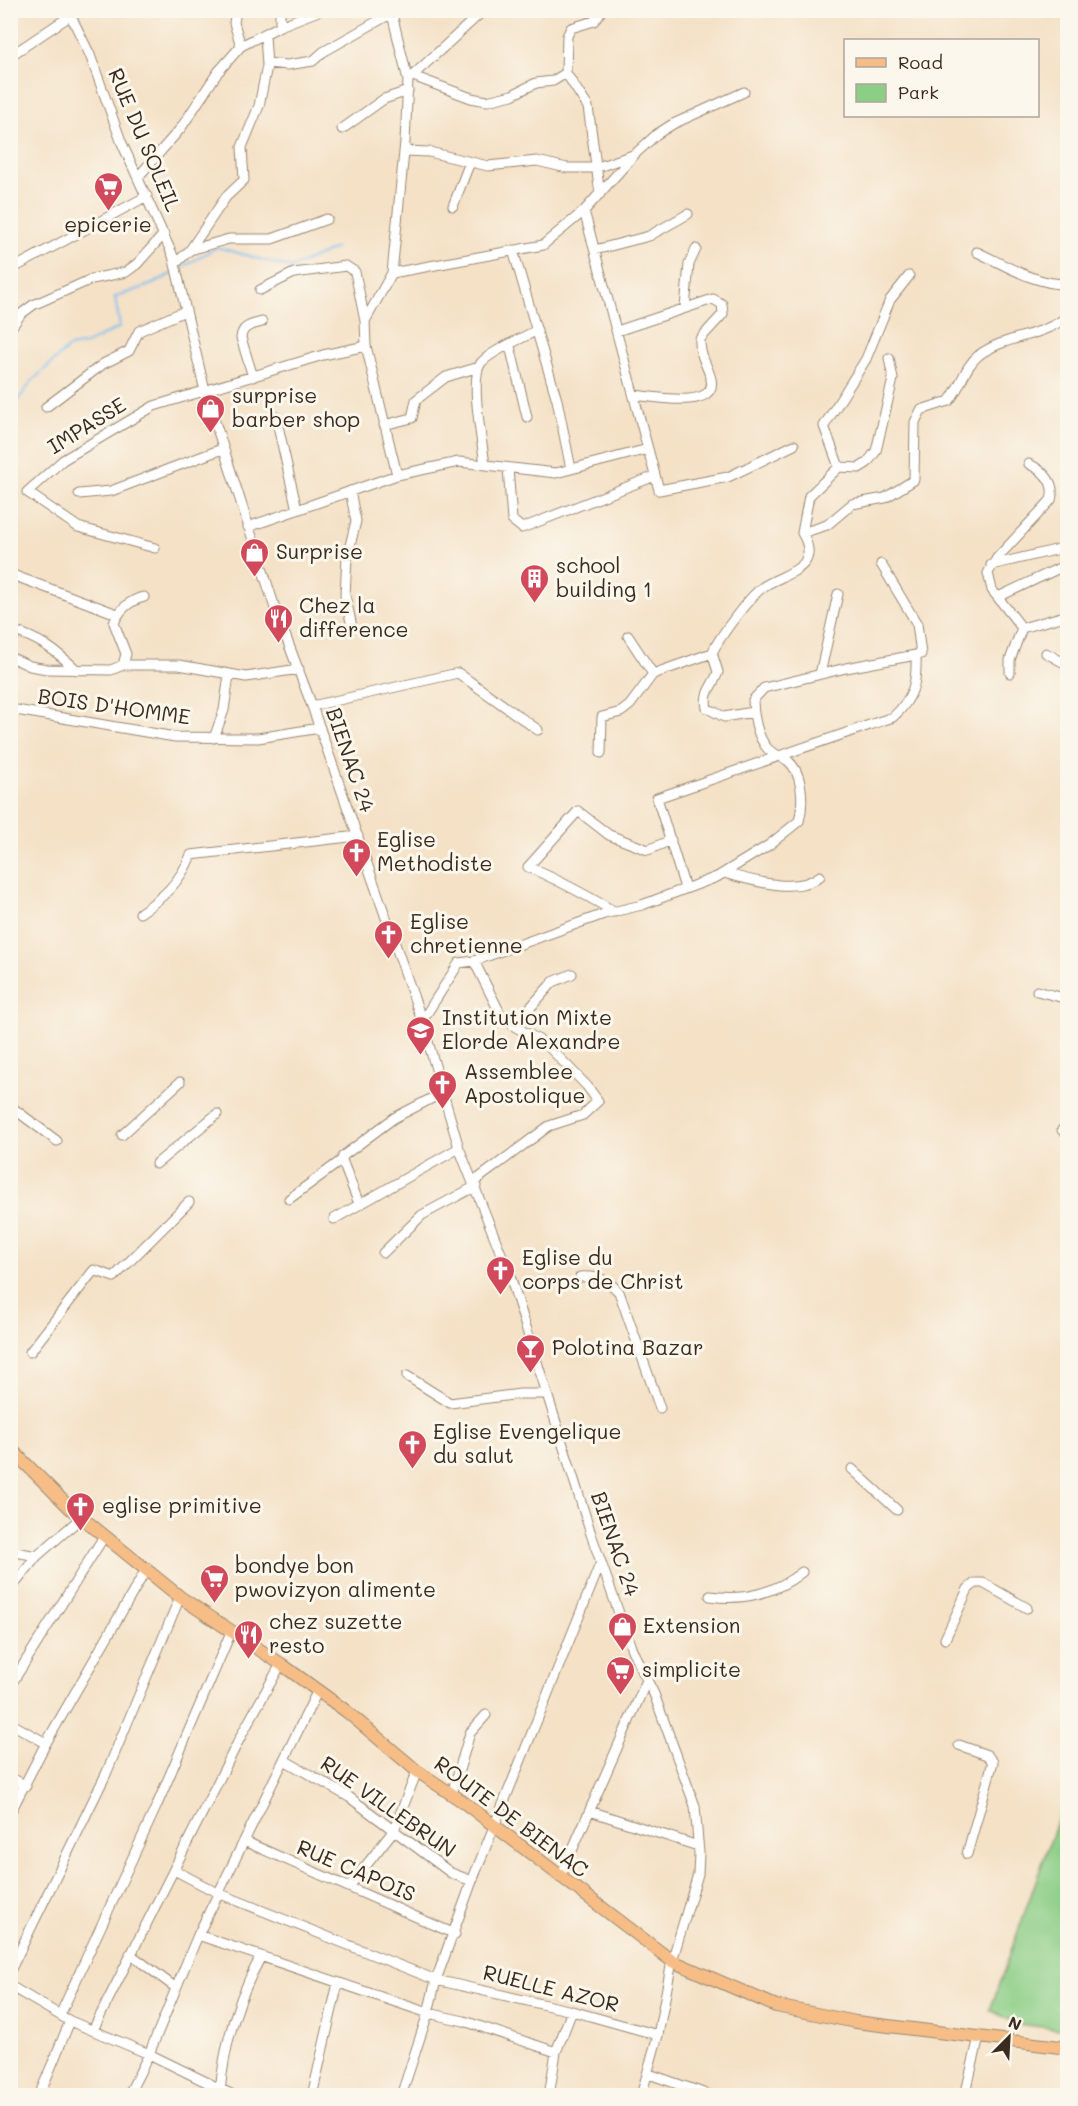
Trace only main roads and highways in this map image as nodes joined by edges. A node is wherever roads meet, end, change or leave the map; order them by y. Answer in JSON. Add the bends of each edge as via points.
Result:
{"nodes":[{"id":1,"x":10,"y":1448,"type":"edge"},
{"id":2,"x":1068,"y":2048,"type":"edge"}],
"edges":[{"from":1,"to":2,"type":"main road","name":"ROUTE DE BIENAC","via":[[82,1517],[180,1597],[346,1711],[417,1771],[672,1961],[776,2006],[856,2022]]}]}
